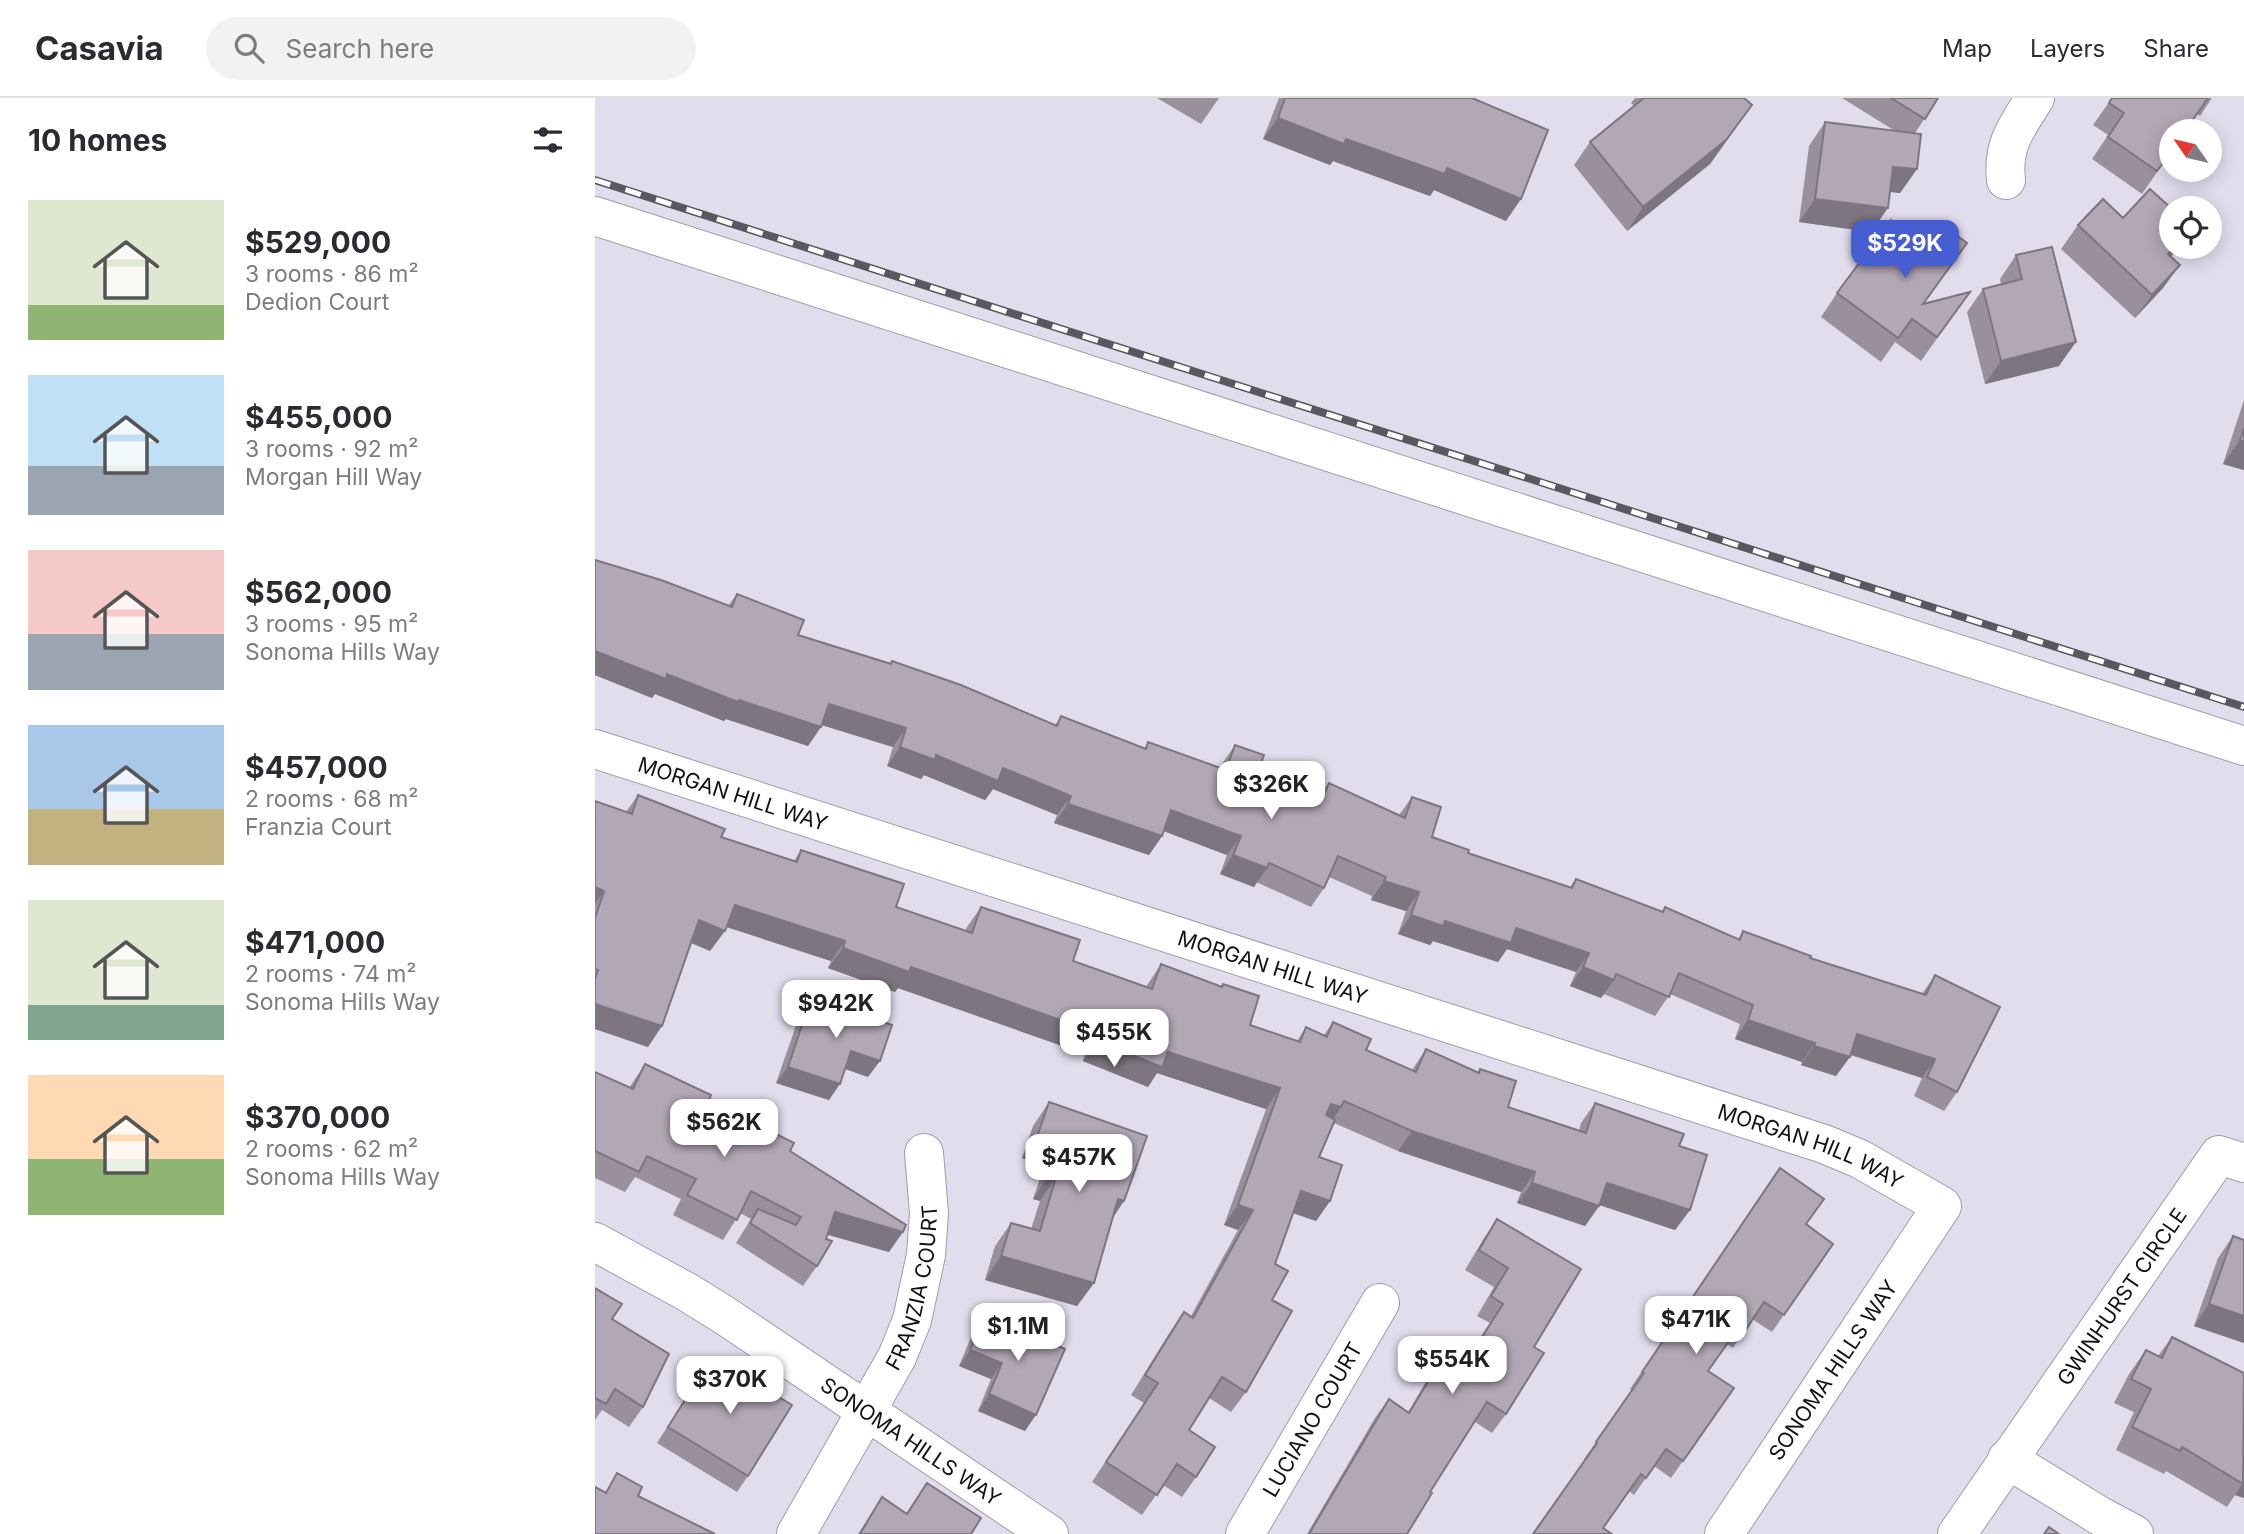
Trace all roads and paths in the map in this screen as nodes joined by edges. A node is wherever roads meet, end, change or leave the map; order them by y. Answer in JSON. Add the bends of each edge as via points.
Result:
{"nodes":[{"id":1,"x":2035,"y":98,"type":"edge"},
{"id":2,"x":2006,"y":180,"type":"dead end"},
{"id":3,"x":595,"y":216,"type":"edge"},
{"id":4,"x":2244,"y":746,"type":"edge"},
{"id":5,"x":595,"y":749,"type":"edge"},
{"id":6,"x":923,"y":1153,"type":"dead end"},
{"id":7,"x":2244,"y":1163,"type":"edge"},
{"id":8,"x":1942,"y":1206,"type":"joint"},
{"id":9,"x":595,"y":1242,"type":"edge"},
{"id":10,"x":1380,"y":1303,"type":"dead end"},
{"id":11,"x":867,"y":1412,"type":"junction"},
{"id":12,"x":2007,"y":1460,"type":"junction"},
{"id":13,"x":796,"y":1534,"type":"edge"},
{"id":14,"x":1049,"y":1534,"type":"edge"},
{"id":15,"x":1245,"y":1534,"type":"edge"},
{"id":16,"x":1724,"y":1534,"type":"edge"},
{"id":17,"x":1957,"y":1534,"type":"edge"},
{"id":18,"x":2134,"y":1534,"type":"edge"}],
"edges":[{"from":1,"to":2,"type":"street","via":[[2008,142]]},
{"from":3,"to":4,"type":"street"},
{"from":5,"to":8,"type":"street","name":"MORGAN HILL WAY","via":[[1824,1144],[1860,1158]]},
{"from":6,"to":11,"type":"street","name":"FRANZIA COURT","via":[[929,1213],[918,1297],[897,1357]]},
{"from":7,"to":12,"type":"street","name":"GWINHURST CIRCLE","via":[[2220,1155]]},
{"from":8,"to":16,"type":"street","name":"SONOMA HILLS WAY"},
{"from":9,"to":11,"type":"street","name":"SONOMA HILLS WAY","via":[[725,1315]]},
{"from":10,"to":15,"type":"street","name":"LUCIANO COURT"},
{"from":11,"to":13,"type":"street","name":"FRANZIA COURT"},
{"from":11,"to":14,"type":"street","name":"SONOMA HILLS WAY"},
{"from":12,"to":17,"type":"street"},
{"from":12,"to":18,"type":"street"}]}
